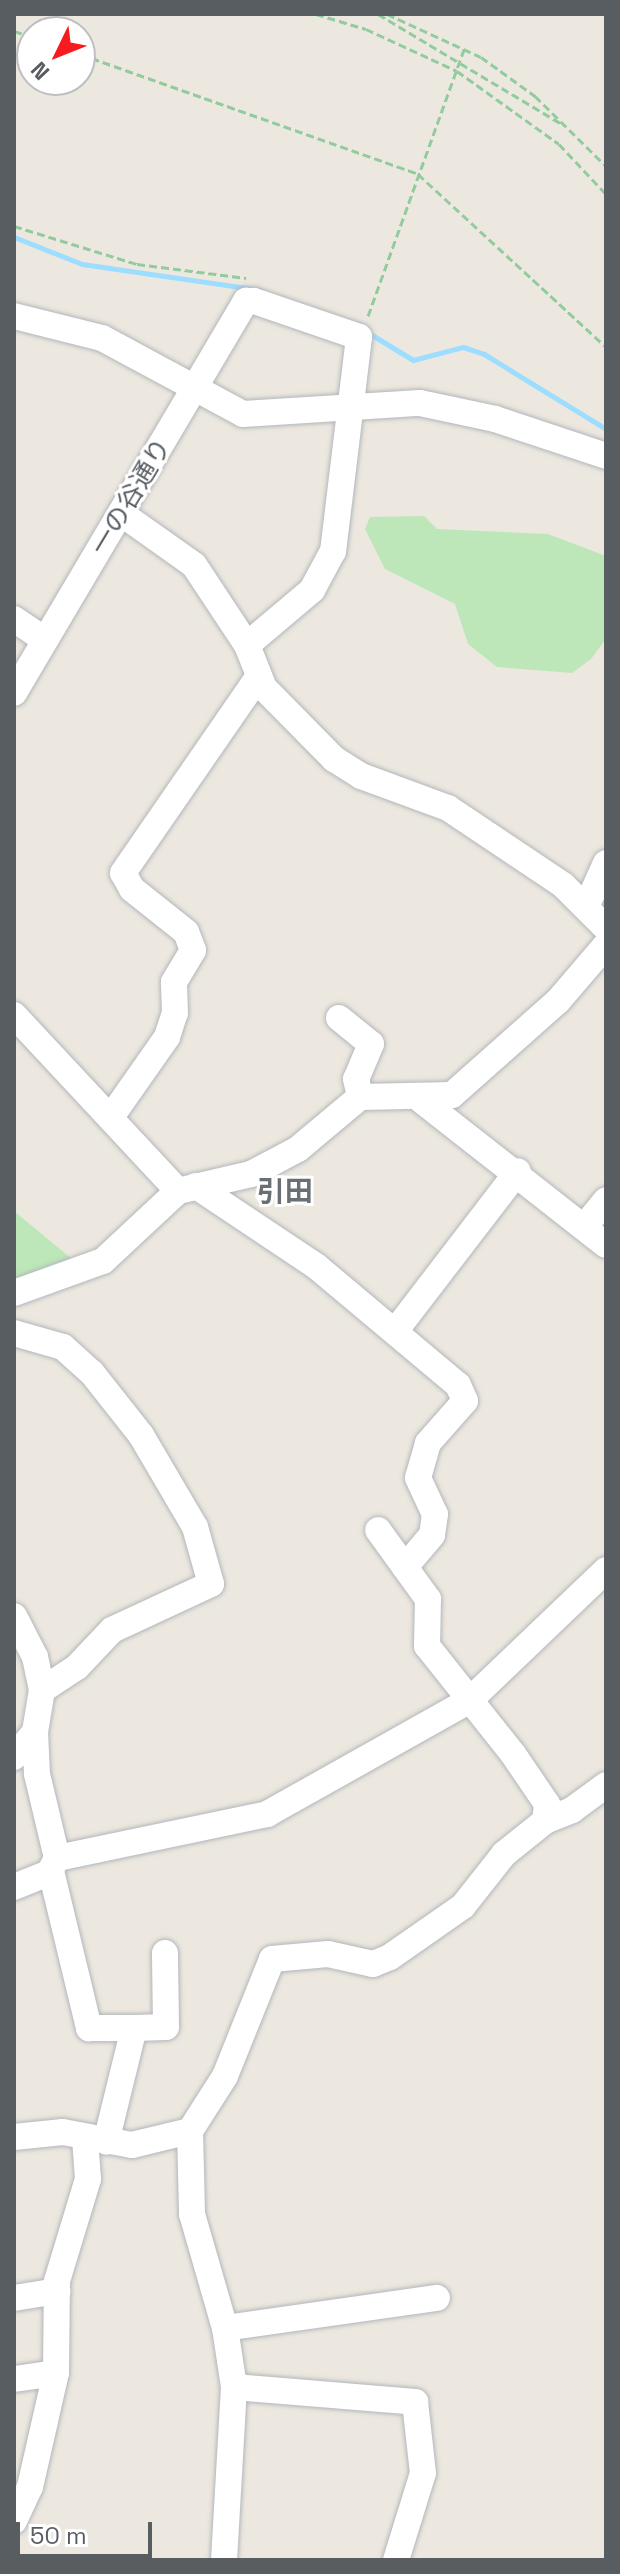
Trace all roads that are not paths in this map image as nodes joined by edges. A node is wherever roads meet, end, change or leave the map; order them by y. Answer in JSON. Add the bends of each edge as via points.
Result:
{"nodes":[{"id":1,"x":14,"y":316,"type":"edge"},
{"id":2,"x":195,"y":388,"type":"junction"},
{"id":3,"x":353,"y":406,"type":"junction"},
{"id":4,"x":606,"y":456,"type":"edge"},
{"id":5,"x":122,"y":514,"type":"junction"},
{"id":6,"x":14,"y":619,"type":"edge"},
{"id":7,"x":45,"y":640,"type":"junction"},
{"id":8,"x":247,"y":645,"type":"junction"},
{"id":9,"x":258,"y":677,"type":"junction"},
{"id":10,"x":14,"y":693,"type":"edge"},
{"id":11,"x":606,"y":863,"type":"edge"},
{"id":12,"x":587,"y":905,"type":"junction"},
{"id":13,"x":606,"y":928,"type":"edge"},
{"id":14,"x":606,"y":945,"type":"edge"},
{"id":15,"x":14,"y":1015,"type":"edge"},
{"id":16,"x":339,"y":1018,"type":"dead end"},
{"id":17,"x":360,"y":1097,"type":"junction"},
{"id":18,"x":421,"y":1100,"type":"junction"},
{"id":19,"x":111,"y":1117,"type":"junction"},
{"id":20,"x":518,"y":1171,"type":"junction"},
{"id":21,"x":187,"y":1188,"type":"junction"},
{"id":22,"x":606,"y":1200,"type":"edge"},
{"id":23,"x":585,"y":1226,"type":"junction"},
{"id":24,"x":606,"y":1245,"type":"edge"},
{"id":25,"x":14,"y":1293,"type":"edge"},
{"id":26,"x":396,"y":1330,"type":"junction"},
{"id":27,"x":14,"y":1333,"type":"edge"},
{"id":28,"x":378,"y":1530,"type":"dead end"},
{"id":29,"x":405,"y":1567,"type":"junction"},
{"id":30,"x":606,"y":1570,"type":"edge"},
{"id":31,"x":14,"y":1616,"type":"edge"},
{"id":32,"x":42,"y":1690,"type":"junction"},
{"id":33,"x":470,"y":1700,"type":"junction"},
{"id":34,"x":35,"y":1732,"type":"junction"},
{"id":35,"x":14,"y":1757,"type":"edge"},
{"id":36,"x":606,"y":1785,"type":"edge"},
{"id":37,"x":545,"y":1821,"type":"junction"},
{"id":38,"x":54,"y":1864,"type":"junction"},
{"id":39,"x":14,"y":1887,"type":"edge"},
{"id":40,"x":165,"y":1953,"type":"dead end"},
{"id":41,"x":134,"y":2028,"type":"junction"},
{"id":42,"x":190,"y":2131,"type":"junction"},
{"id":43,"x":14,"y":2137,"type":"edge"},
{"id":44,"x":96,"y":2140,"type":"junction"},
{"id":45,"x":57,"y":2291,"type":"junction"},
{"id":46,"x":14,"y":2298,"type":"edge"},
{"id":47,"x":437,"y":2298,"type":"dead end"},
{"id":48,"x":225,"y":2328,"type":"junction"},
{"id":49,"x":56,"y":2373,"type":"junction"},
{"id":50,"x":14,"y":2379,"type":"edge"},
{"id":51,"x":234,"y":2387,"type":"junction"},
{"id":52,"x":14,"y":2521,"type":"edge"},
{"id":53,"x":226,"y":2559,"type":"edge"},
{"id":54,"x":396,"y":2560,"type":"edge"}],
"edges":[{"from":1,"to":2,"type":"street","via":[[102,338]]},
{"from":2,"to":3,"type":"street","via":[[224,407],[258,417]]},
{"from":2,"to":3,"type":"street","name":"一の谷通り","via":[[252,290],[359,337]]},
{"from":2,"to":5,"type":"street","name":"一の谷通り"},
{"from":3,"to":4,"type":"street","via":[[433,406],[495,419]]},
{"from":3,"to":8,"type":"street","via":[[345,421],[336,535],[328,565],[301,601]]},
{"from":5,"to":7,"type":"street","name":"一の谷通り"},
{"from":5,"to":8,"type":"street","via":[[194,565]]},
{"from":6,"to":7,"type":"street"},
{"from":7,"to":10,"type":"street","name":"一の谷通り"},
{"from":8,"to":9,"type":"street"},
{"from":9,"to":12,"type":"street","via":[[334,759],[361,776],[448,808]]},
{"from":9,"to":19,"type":"street","via":[[123,873],[132,889],[186,932],[193,950],[174,982],[175,1013],[167,1037]]},
{"from":11,"to":12,"type":"street"},
{"from":12,"to":13,"type":"street"},
{"from":14,"to":18,"type":"street","via":[[505,1052],[452,1095]]},
{"from":15,"to":19,"type":"street"},
{"from":16,"to":17,"type":"street","via":[[371,1044],[356,1079]]},
{"from":17,"to":18,"type":"street"},
{"from":17,"to":21,"type":"street","via":[[298,1149],[251,1174]]},
{"from":18,"to":20,"type":"street"},
{"from":19,"to":21,"type":"street"},
{"from":20,"to":23,"type":"street"},
{"from":20,"to":26,"type":"street"},
{"from":21,"to":25,"type":"street","via":[[103,1261]]},
{"from":21,"to":26,"type":"street","via":[[316,1266]]},
{"from":22,"to":23,"type":"street"},
{"from":23,"to":24,"type":"street"},
{"from":26,"to":29,"type":"street","via":[[439,1364],[465,1401],[425,1451],[418,1478],[436,1521]]},
{"from":27,"to":32,"type":"street","via":[[63,1347],[132,1422],[195,1527],[211,1584],[112,1630],[77,1667]]},
{"from":28,"to":29,"type":"street"},
{"from":29,"to":33,"type":"street","via":[[428,1599],[427,1646]]},
{"from":30,"to":33,"type":"street"},
{"from":31,"to":32,"type":"street","via":[[35,1657]]},
{"from":32,"to":34,"type":"street"},
{"from":33,"to":37,"type":"street","via":[[547,1804]]},
{"from":33,"to":38,"type":"street","via":[[248,1822]]},
{"from":34,"to":35,"type":"street"},
{"from":34,"to":38,"type":"street"},
{"from":36,"to":37,"type":"street"},
{"from":37,"to":42,"type":"street","via":[[504,1854],[463,1906],[390,1957],[373,1964],[328,1954],[272,1959],[225,2076]]},
{"from":38,"to":39,"type":"street"},
{"from":38,"to":41,"type":"street","via":[[89,2028]]},
{"from":40,"to":41,"type":"street","via":[[166,2027]]},
{"from":41,"to":44,"type":"street"},
{"from":42,"to":44,"type":"street","via":[[147,2143]]},
{"from":42,"to":48,"type":"street","via":[[192,2214]]},
{"from":43,"to":44,"type":"street","via":[[63,2132]]},
{"from":44,"to":45,"type":"street"},
{"from":45,"to":46,"type":"street"},
{"from":45,"to":49,"type":"street"},
{"from":47,"to":48,"type":"street"},
{"from":48,"to":51,"type":"street"},
{"from":49,"to":50,"type":"street"},
{"from":49,"to":52,"type":"street","via":[[30,2487]]},
{"from":51,"to":53,"type":"street"},
{"from":51,"to":54,"type":"street","via":[[415,2402],[423,2473]]}]}
